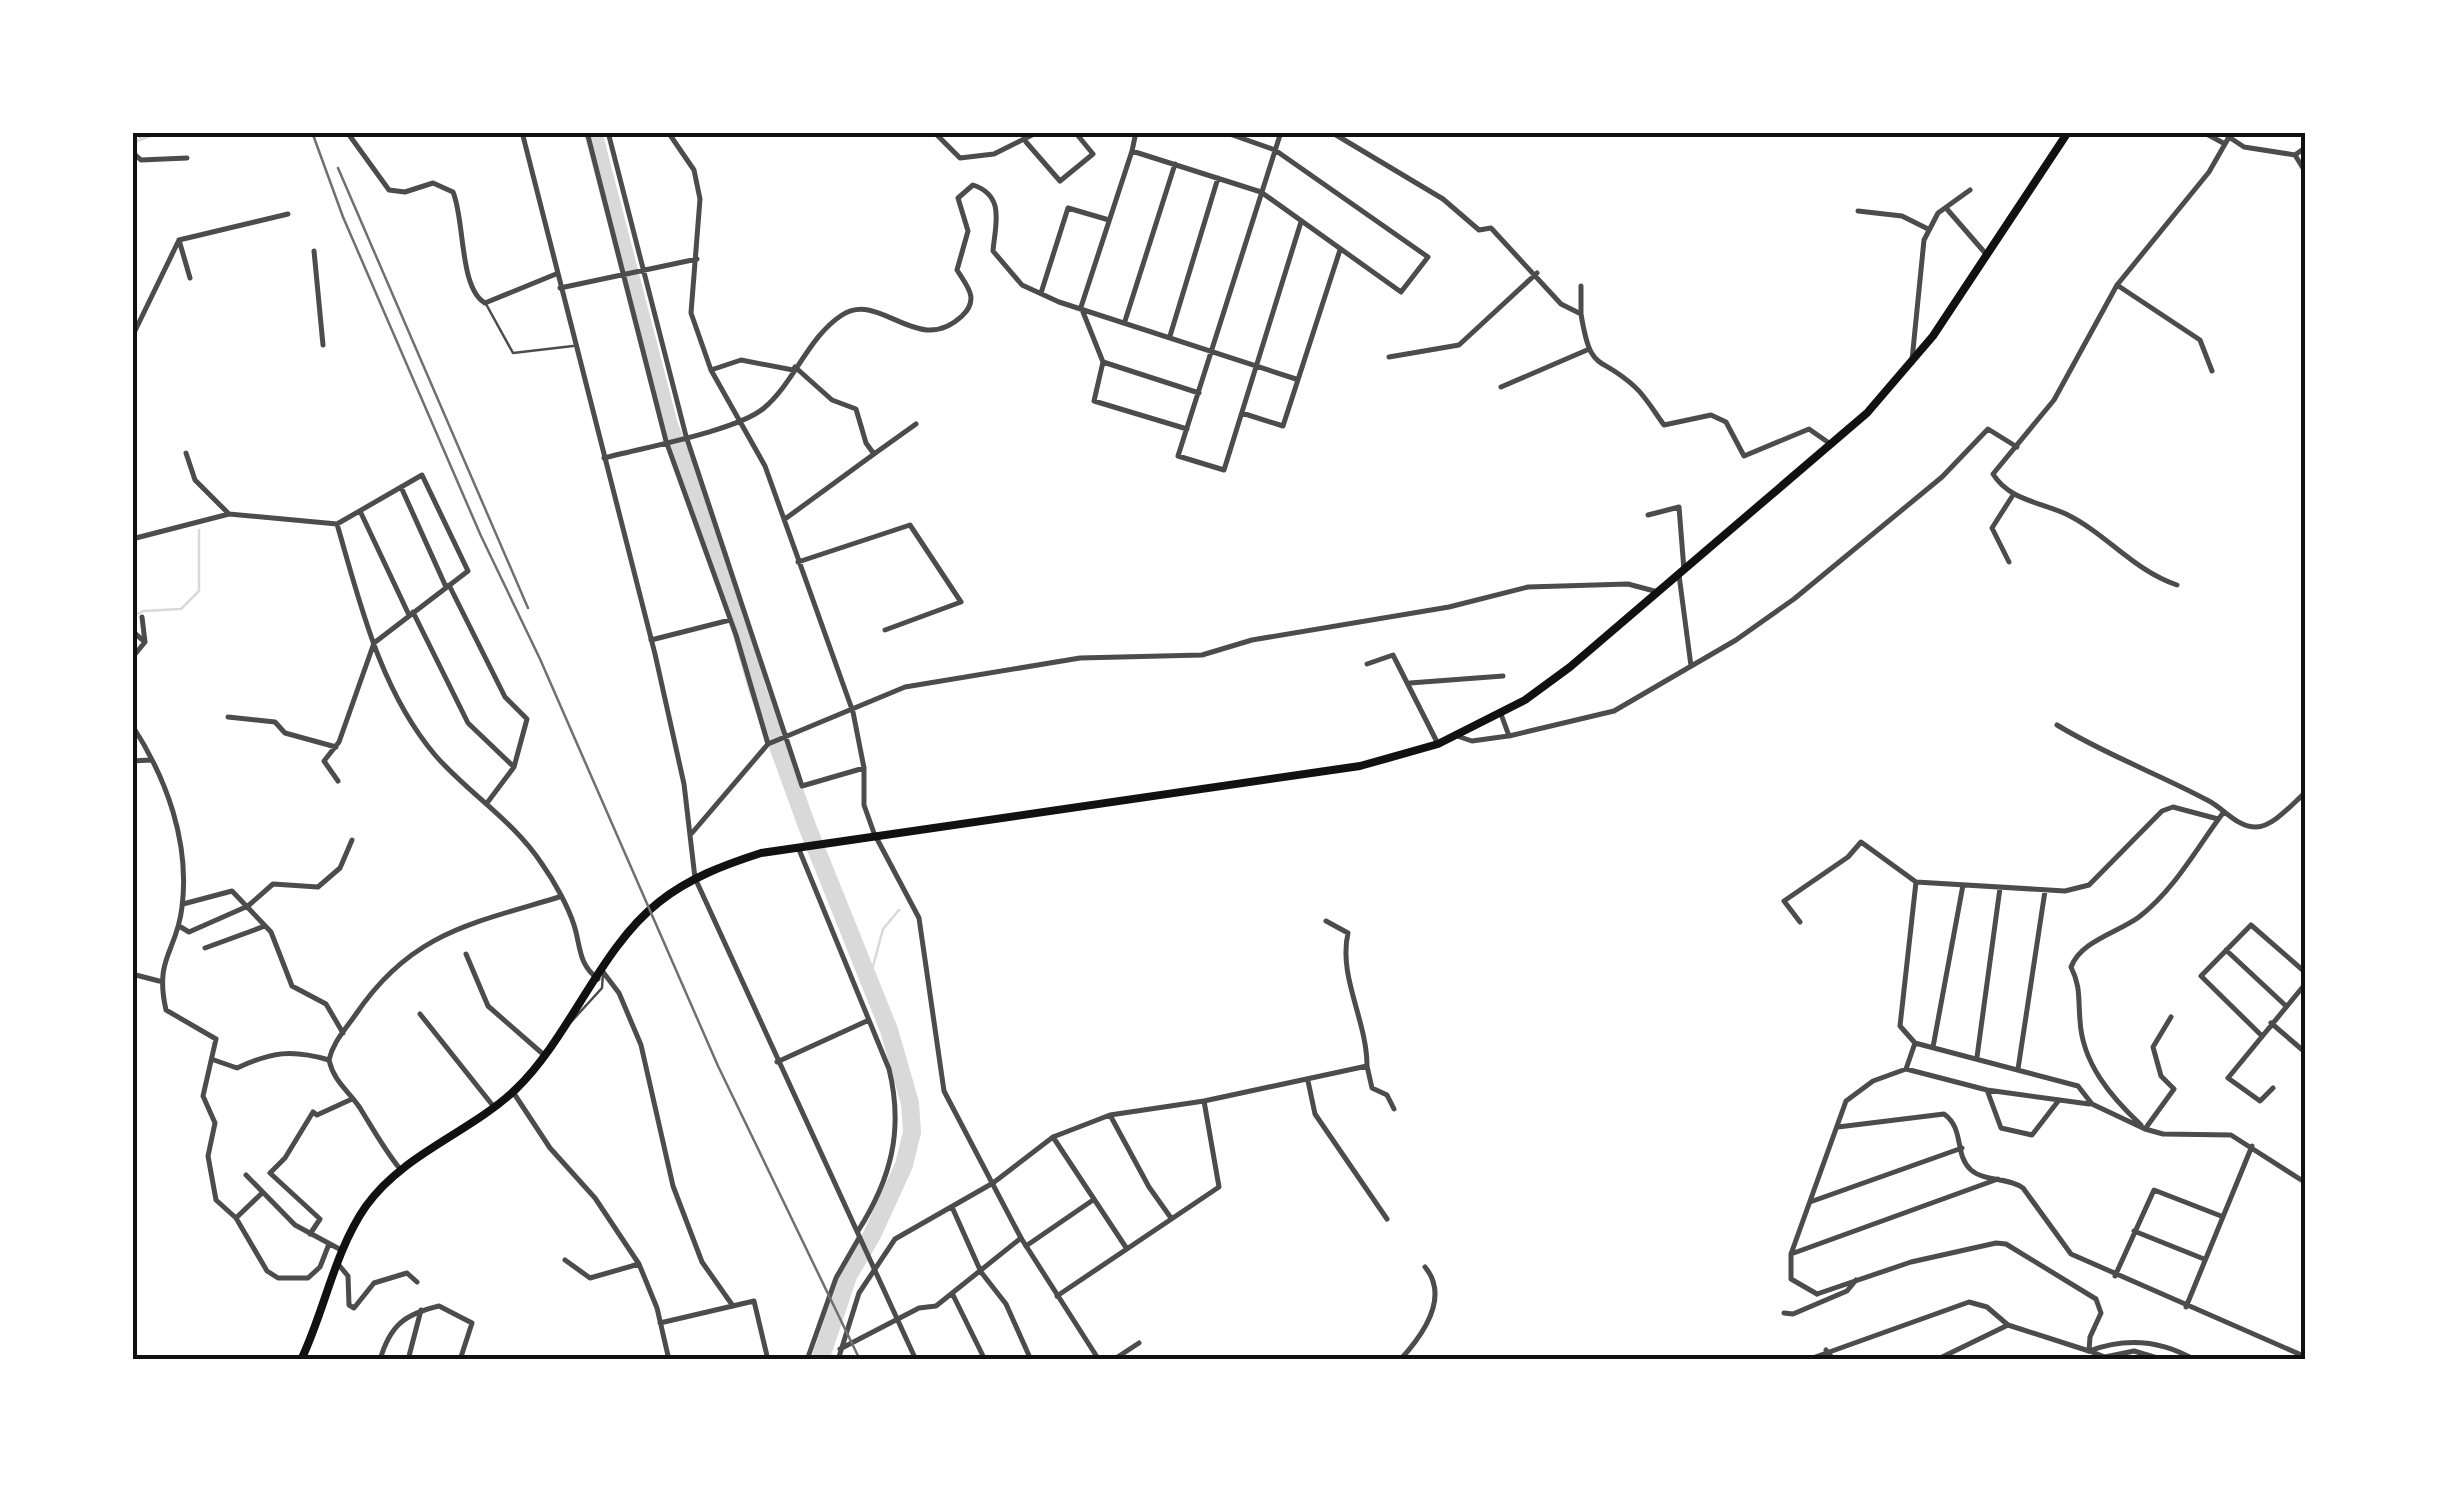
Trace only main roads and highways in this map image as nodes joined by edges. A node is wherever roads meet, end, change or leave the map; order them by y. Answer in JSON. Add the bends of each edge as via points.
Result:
{"nodes":[{"id":1,"x":2068,"y":132,"type":"edge"},
{"id":2,"x":300,"y":1360,"type":"edge"}],
"edges":[{"from":1,"to":2,"type":"main road","via":[[1912,363],[1831,444],[1682,572],[1570,667],[1501,714],[1438,744],[1360,766],[761,853],[694,878],[656,904],[513,1092],[400,1170],[370,1202]]}]}
